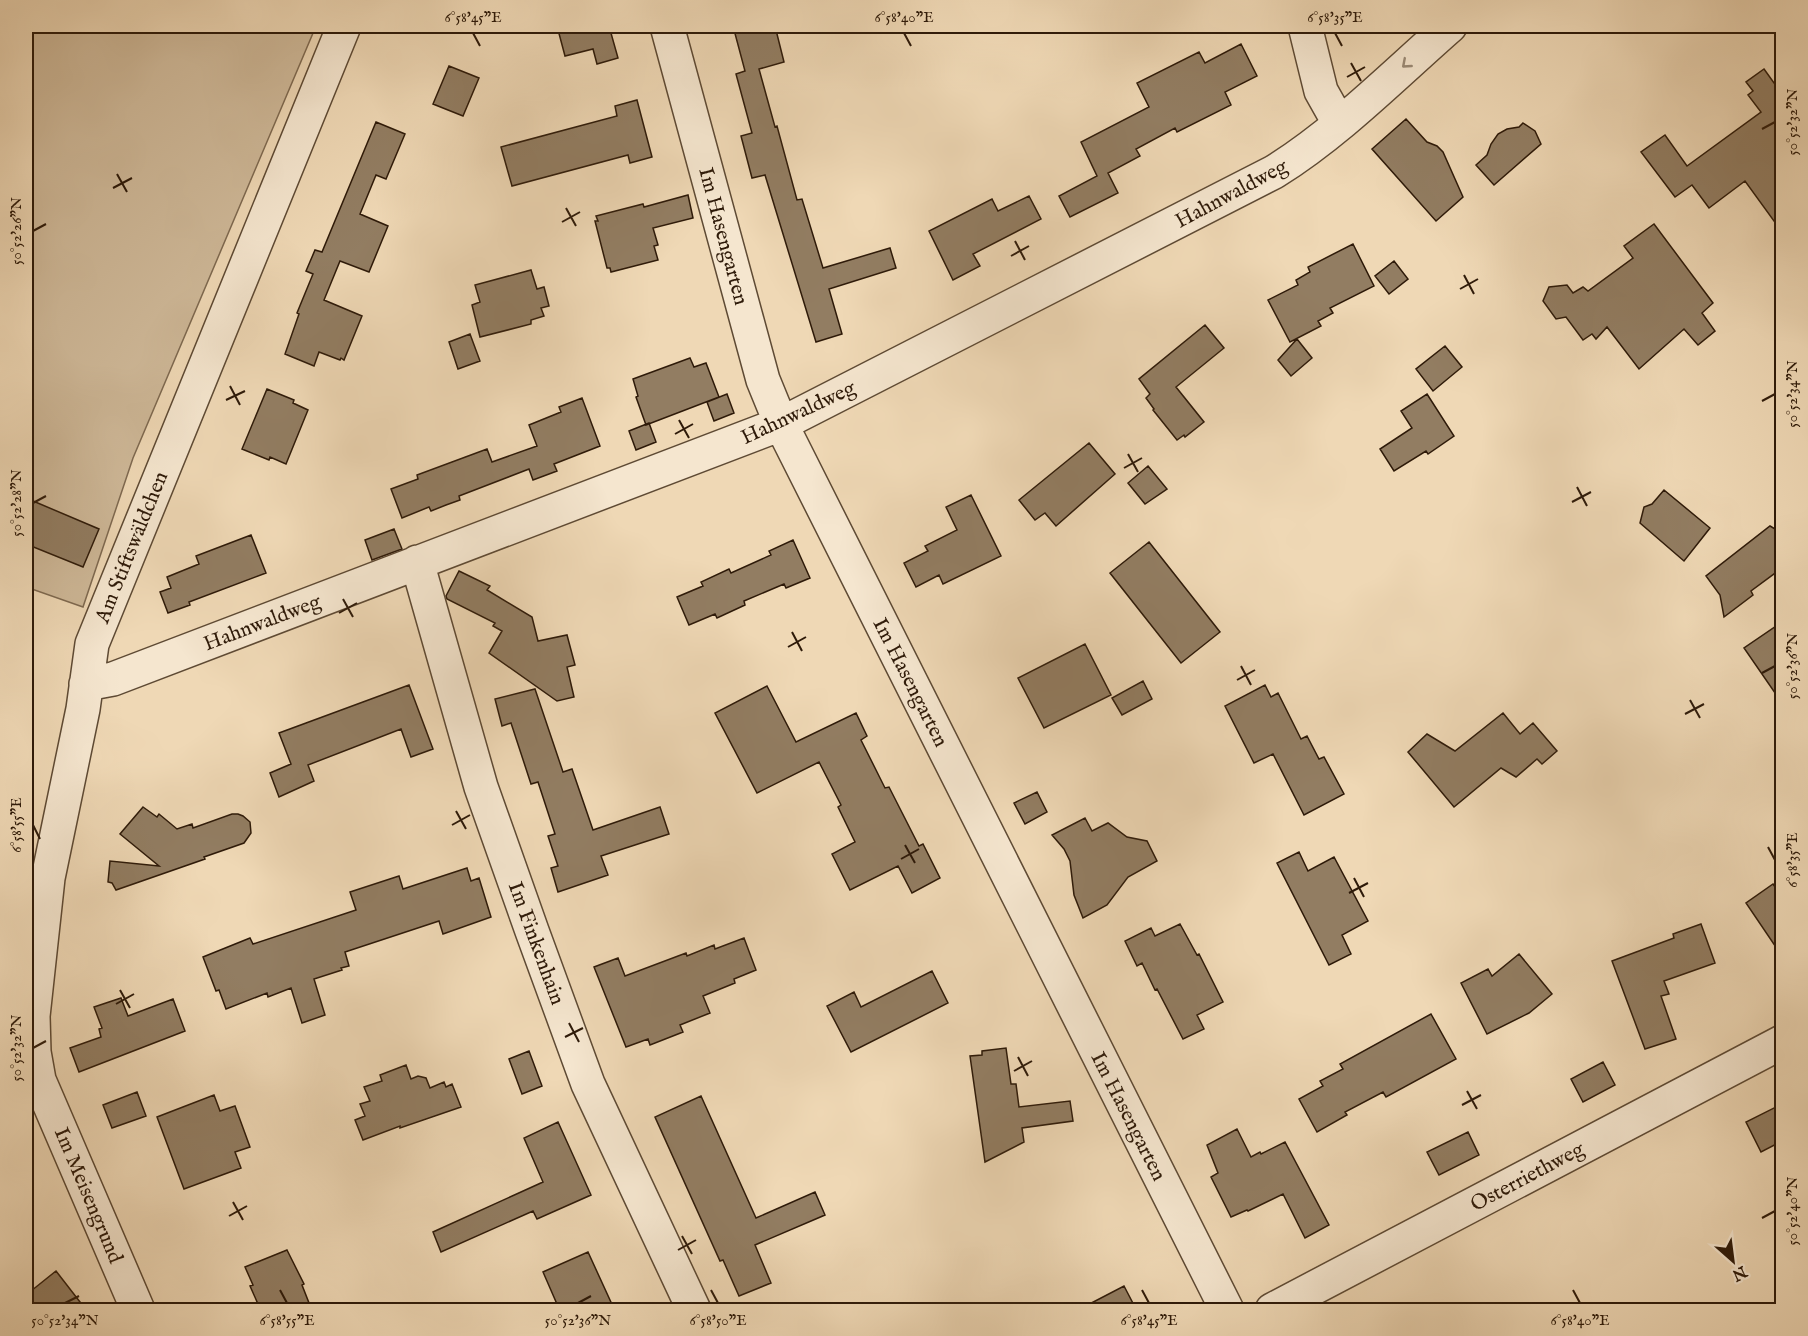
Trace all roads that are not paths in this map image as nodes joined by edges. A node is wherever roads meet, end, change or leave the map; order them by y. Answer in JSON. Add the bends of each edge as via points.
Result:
{"nodes":[{"id":1,"x":344,"y":26,"type":"edge"},
{"id":2,"x":667,"y":26,"type":"edge"},
{"id":3,"x":1305,"y":26,"type":"edge"},
{"id":4,"x":1450,"y":26,"type":"edge"},
{"id":5,"x":1340,"y":123,"type":"junction"},
{"id":6,"x":781,"y":424,"type":"junction"},
{"id":7,"x":417,"y":562,"type":"junction"},
{"id":8,"x":86,"y":684,"type":"junction"},
{"id":9,"x":1782,"y":1042,"type":"edge"},
{"id":10,"x":32,"y":1085,"type":"edge"},
{"id":11,"x":138,"y":1311,"type":"edge"},
{"id":12,"x":694,"y":1311,"type":"edge"},
{"id":13,"x":1227,"y":1311,"type":"edge"},
{"id":14,"x":1272,"y":1311,"type":"edge"}],
"edges":[{"from":1,"to":8,"type":"street","name":"Am Stiftswäldchen","via":[[92,644]]},
{"from":2,"to":6,"type":"street","name":"Im Hasengarten","via":[[763,380]]},
{"from":3,"to":5,"type":"street","via":[[1321,91]]},
{"from":4,"to":5,"type":"street","name":"Hahnwaldweg","one_way":true},
{"from":5,"to":6,"type":"street","name":"Hahnwaldweg","via":[[1274,172]]},
{"from":6,"to":7,"type":"street","name":"Hahnwaldweg"},
{"from":6,"to":13,"type":"street","name":"Im Hasengarten"},
{"from":7,"to":8,"type":"street","name":"Hahnwaldweg","via":[[113,679]]},
{"from":7,"to":12,"type":"street","name":"Im Finkenhain","via":[[482,787],[588,1084]]},
{"from":8,"to":10,"type":"street","name":"Am Stiftswäldchen","via":[[48,878],[33,1016]]},
{"from":9,"to":14,"type":"street","name":"Osterriethweg"},
{"from":10,"to":11,"type":"street","name":"Im Meisengrund"}]}
